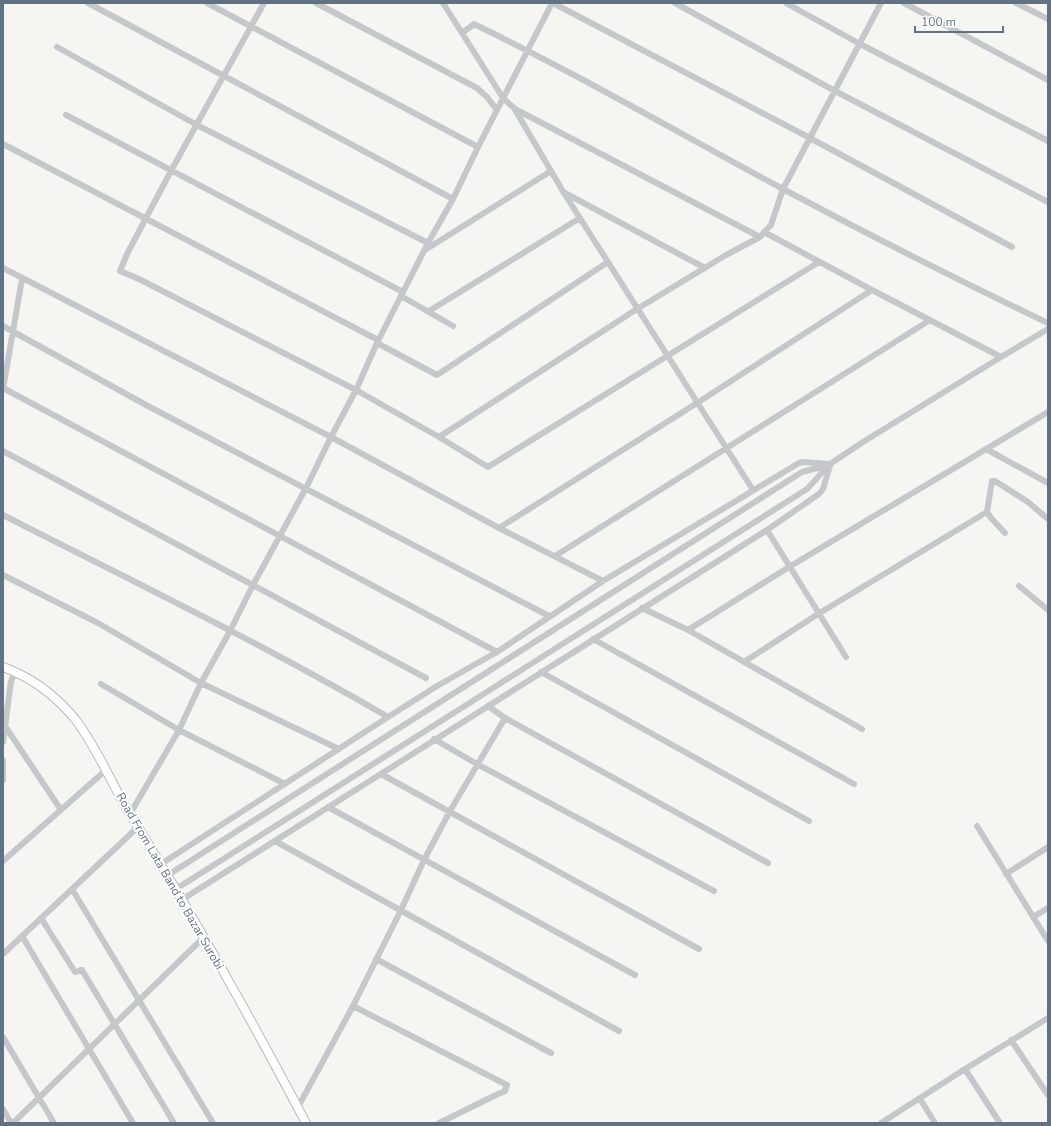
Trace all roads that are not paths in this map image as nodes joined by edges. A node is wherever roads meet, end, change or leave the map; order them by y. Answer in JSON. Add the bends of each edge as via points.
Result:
{"nodes":[{"id":1,"x":88,"y":3,"type":"edge"},
{"id":2,"x":207,"y":3,"type":"edge"},
{"id":3,"x":264,"y":3,"type":"edge"},
{"id":4,"x":316,"y":3,"type":"edge"},
{"id":5,"x":437,"y":3,"type":"edge"},
{"id":6,"x":553,"y":3,"type":"edge"},
{"id":7,"x":676,"y":3,"type":"edge"},
{"id":8,"x":786,"y":3,"type":"edge"},
{"id":9,"x":882,"y":3,"type":"edge"},
{"id":10,"x":904,"y":3,"type":"edge"},
{"id":11,"x":1016,"y":3,"type":"edge"},
{"id":12,"x":445,"y":5,"type":"edge"},
{"id":13,"x":1048,"y":20,"type":"edge"},
{"id":14,"x":251,"y":27,"type":"junction"},
{"id":15,"x":462,"y":33,"type":"junction"},
{"id":16,"x":860,"y":44,"type":"junction"},
{"id":17,"x":57,"y":47,"type":"dead end"},
{"id":18,"x":528,"y":50,"type":"junction"},
{"id":19,"x":224,"y":77,"type":"junction"},
{"id":20,"x":1048,"y":80,"type":"edge"},
{"id":21,"x":835,"y":91,"type":"junction"},
{"id":22,"x":503,"y":98,"type":"junction"},
{"id":23,"x":514,"y":108,"type":"junction"},
{"id":24,"x":497,"y":110,"type":"junction"},
{"id":25,"x":66,"y":115,"type":"dead end"},
{"id":26,"x":197,"y":125,"type":"junction"},
{"id":27,"x":810,"y":138,"type":"junction"},
{"id":28,"x":1048,"y":140,"type":"edge"},
{"id":29,"x":3,"y":144,"type":"edge"},
{"id":30,"x":478,"y":147,"type":"junction"},
{"id":31,"x":172,"y":170,"type":"junction"},
{"id":32,"x":551,"y":171,"type":"junction"},
{"id":33,"x":782,"y":189,"type":"junction"},
{"id":34,"x":564,"y":193,"type":"junction"},
{"id":35,"x":453,"y":199,"type":"junction"},
{"id":36,"x":1048,"y":202,"type":"edge"},
{"id":37,"x":146,"y":218,"type":"junction"},
{"id":38,"x":580,"y":218,"type":"junction"},
{"id":39,"x":762,"y":234,"type":"junction"},
{"id":40,"x":428,"y":243,"type":"junction"},
{"id":41,"x":1012,"y":247,"type":"dead end"},
{"id":42,"x":424,"y":250,"type":"junction"},
{"id":43,"x":608,"y":262,"type":"junction"},
{"id":44,"x":819,"y":262,"type":"junction"},
{"id":45,"x":3,"y":268,"type":"edge"},
{"id":46,"x":705,"y":268,"type":"junction"},
{"id":47,"x":22,"y":279,"type":"junction"},
{"id":48,"x":872,"y":290,"type":"junction"},
{"id":49,"x":402,"y":294,"type":"junction"},
{"id":50,"x":637,"y":309,"type":"junction"},
{"id":51,"x":429,"y":311,"type":"junction"},
{"id":52,"x":930,"y":320,"type":"junction"},
{"id":53,"x":1048,"y":323,"type":"edge"},
{"id":54,"x":3,"y":326,"type":"edge"},
{"id":55,"x":453,"y":326,"type":"dead end"},
{"id":56,"x":1048,"y":330,"type":"edge"},
{"id":57,"x":14,"y":331,"type":"junction"},
{"id":58,"x":377,"y":341,"type":"junction"},
{"id":59,"x":667,"y":355,"type":"junction"},
{"id":60,"x":1001,"y":357,"type":"junction"},
{"id":61,"x":3,"y":388,"type":"edge"},
{"id":62,"x":356,"y":390,"type":"junction"},
{"id":63,"x":697,"y":403,"type":"junction"},
{"id":64,"x":1048,"y":412,"type":"edge"},
{"id":65,"x":331,"y":437,"type":"junction"},
{"id":66,"x":439,"y":437,"type":"junction"},
{"id":67,"x":726,"y":449,"type":"junction"},
{"id":68,"x":986,"y":449,"type":"junction"},
{"id":69,"x":3,"y":451,"type":"edge"},
{"id":70,"x":830,"y":464,"type":"junction"},
{"id":71,"x":1048,"y":483,"type":"edge"},
{"id":72,"x":306,"y":488,"type":"junction"},
{"id":73,"x":753,"y":490,"type":"junction"},
{"id":74,"x":987,"y":512,"type":"junction"},
{"id":75,"x":3,"y":515,"type":"edge"},
{"id":76,"x":1048,"y":519,"type":"edge"},
{"id":77,"x":499,"y":528,"type":"junction"},
{"id":78,"x":766,"y":530,"type":"junction"},
{"id":79,"x":1005,"y":533,"type":"dead end"},
{"id":80,"x":280,"y":536,"type":"junction"},
{"id":81,"x":554,"y":556,"type":"junction"},
{"id":82,"x":789,"y":567,"type":"junction"},
{"id":83,"x":3,"y":575,"type":"edge"},
{"id":84,"x":603,"y":581,"type":"junction"},
{"id":85,"x":253,"y":585,"type":"junction"},
{"id":86,"x":1019,"y":586,"type":"dead end"},
{"id":87,"x":642,"y":608,"type":"junction"},
{"id":88,"x":1048,"y":610,"type":"edge"},
{"id":89,"x":818,"y":614,"type":"junction"},
{"id":90,"x":549,"y":616,"type":"junction"},
{"id":91,"x":688,"y":630,"type":"junction"},
{"id":92,"x":230,"y":631,"type":"junction"},
{"id":93,"x":593,"y":639,"type":"junction"},
{"id":94,"x":497,"y":652,"type":"junction"},
{"id":95,"x":846,"y":657,"type":"dead end"},
{"id":96,"x":744,"y":662,"type":"junction"},
{"id":97,"x":3,"y":667,"type":"edge"},
{"id":98,"x":16,"y":671,"type":"junction"},
{"id":99,"x":541,"y":672,"type":"junction"},
{"id":100,"x":426,"y":678,"type":"dead end"},
{"id":101,"x":201,"y":683,"type":"junction"},
{"id":102,"x":101,"y":684,"type":"dead end"},
{"id":103,"x":488,"y":706,"type":"junction"},
{"id":104,"x":388,"y":717,"type":"junction"},
{"id":105,"x":505,"y":718,"type":"junction"},
{"id":106,"x":5,"y":726,"type":"junction"},
{"id":107,"x":862,"y":729,"type":"dead end"},
{"id":108,"x":179,"y":730,"type":"junction"},
{"id":109,"x":434,"y":739,"type":"junction"},
{"id":110,"x":3,"y":742,"type":"edge"},
{"id":111,"x":339,"y":749,"type":"junction"},
{"id":112,"x":3,"y":760,"type":"edge"},
{"id":113,"x":478,"y":764,"type":"junction"},
{"id":114,"x":106,"y":770,"type":"junction"},
{"id":115,"x":381,"y":774,"type":"junction"},
{"id":116,"x":3,"y":780,"type":"edge"},
{"id":117,"x":285,"y":784,"type":"junction"},
{"id":118,"x":854,"y":784,"type":"dead end"},
{"id":119,"x":328,"y":807,"type":"junction"},
{"id":120,"x":61,"y":810,"type":"junction"},
{"id":121,"x":450,"y":811,"type":"junction"},
{"id":122,"x":130,"y":814,"type":"junction"},
{"id":123,"x":809,"y":821,"type":"dead end"},
{"id":124,"x":976,"y":826,"type":"dead end"},
{"id":125,"x":138,"y":827,"type":"junction"},
{"id":126,"x":275,"y":841,"type":"junction"},
{"id":127,"x":1048,"y":847,"type":"edge"},
{"id":128,"x":424,"y":860,"type":"junction"},
{"id":129,"x":3,"y":861,"type":"edge"},
{"id":130,"x":768,"y":863,"type":"dead end"},
{"id":131,"x":161,"y":864,"type":"junction"},
{"id":132,"x":1006,"y":874,"type":"junction"},
{"id":133,"x":168,"y":875,"type":"junction"},
{"id":134,"x":72,"y":889,"type":"junction"},
{"id":135,"x":176,"y":889,"type":"junction"},
{"id":136,"x":714,"y":891,"type":"dead end"},
{"id":137,"x":183,"y":899,"type":"junction"},
{"id":138,"x":1048,"y":908,"type":"edge"},
{"id":139,"x":401,"y":910,"type":"junction"},
{"id":140,"x":1033,"y":917,"type":"junction"},
{"id":141,"x":41,"y":918,"type":"junction"},
{"id":142,"x":22,"y":936,"type":"junction"},
{"id":143,"x":204,"y":937,"type":"junction"},
{"id":144,"x":1048,"y":941,"type":"edge"},
{"id":145,"x":700,"y":948,"type":"dead end"},
{"id":146,"x":3,"y":954,"type":"edge"},
{"id":147,"x":376,"y":959,"type":"junction"},
{"id":148,"x":635,"y":975,"type":"dead end"},
{"id":149,"x":139,"y":1000,"type":"junction"},
{"id":150,"x":352,"y":1006,"type":"junction"},
{"id":151,"x":1048,"y":1018,"type":"edge"},
{"id":152,"x":115,"y":1024,"type":"junction"},
{"id":153,"x":619,"y":1031,"type":"dead end"},
{"id":154,"x":3,"y":1037,"type":"edge"},
{"id":155,"x":1011,"y":1040,"type":"junction"},
{"id":156,"x":89,"y":1049,"type":"junction"},
{"id":157,"x":551,"y":1053,"type":"dead end"},
{"id":158,"x":965,"y":1069,"type":"junction"},
{"id":159,"x":1048,"y":1095,"type":"edge"},
{"id":160,"x":39,"y":1098,"type":"junction"},
{"id":161,"x":920,"y":1099,"type":"junction"},
{"id":162,"x":298,"y":1107,"type":"junction"},
{"id":163,"x":3,"y":1109,"type":"edge"},
{"id":164,"x":12,"y":1123,"type":"edge"},
{"id":165,"x":54,"y":1123,"type":"edge"},
{"id":166,"x":133,"y":1123,"type":"edge"},
{"id":167,"x":174,"y":1123,"type":"edge"},
{"id":168,"x":213,"y":1123,"type":"edge"},
{"id":169,"x":306,"y":1123,"type":"edge"},
{"id":170,"x":439,"y":1123,"type":"edge"},
{"id":171,"x":881,"y":1123,"type":"edge"},
{"id":172,"x":935,"y":1123,"type":"edge"},
{"id":173,"x":1000,"y":1123,"type":"edge"}],
"edges":[{"from":1,"to":19,"type":"street"},
{"from":2,"to":14,"type":"street"},
{"from":3,"to":14,"type":"street"},
{"from":4,"to":24,"type":"street","via":[[477,88]]},
{"from":5,"to":12,"type":"street"},
{"from":6,"to":18,"type":"street"},
{"from":6,"to":27,"type":"street"},
{"from":7,"to":21,"type":"street"},
{"from":8,"to":16,"type":"street"},
{"from":9,"to":16,"type":"street"},
{"from":10,"to":20,"type":"street"},
{"from":11,"to":13,"type":"street"},
{"from":12,"to":15,"type":"street"},
{"from":14,"to":19,"type":"street"},
{"from":14,"to":30,"type":"street"},
{"from":15,"to":18,"type":"street","via":[[474,24]]},
{"from":15,"to":22,"type":"street"},
{"from":16,"to":21,"type":"street"},
{"from":16,"to":28,"type":"street"},
{"from":17,"to":26,"type":"street"},
{"from":18,"to":22,"type":"street"},
{"from":18,"to":33,"type":"street"},
{"from":19,"to":26,"type":"street"},
{"from":19,"to":35,"type":"street"},
{"from":21,"to":27,"type":"street"},
{"from":21,"to":36,"type":"street"},
{"from":22,"to":23,"type":"street"},
{"from":22,"to":24,"type":"street"},
{"from":23,"to":32,"type":"street"},
{"from":23,"to":39,"type":"street"},
{"from":24,"to":30,"type":"street"},
{"from":25,"to":31,"type":"street"},
{"from":26,"to":31,"type":"street"},
{"from":26,"to":40,"type":"street"},
{"from":27,"to":33,"type":"street"},
{"from":27,"to":41,"type":"street"},
{"from":29,"to":37,"type":"street"},
{"from":30,"to":35,"type":"street"},
{"from":31,"to":37,"type":"street"},
{"from":31,"to":49,"type":"street"},
{"from":32,"to":34,"type":"street"},
{"from":32,"to":42,"type":"street"},
{"from":33,"to":39,"type":"street","via":[[771,225]]},
{"from":33,"to":53,"type":"street","via":[[942,272]]},
{"from":34,"to":38,"type":"street"},
{"from":34,"to":46,"type":"street"},
{"from":35,"to":40,"type":"street"},
{"from":37,"to":58,"type":"street"},
{"from":37,"to":62,"type":"street","via":[[120,271]]},
{"from":38,"to":43,"type":"street"},
{"from":38,"to":51,"type":"street"},
{"from":39,"to":44,"type":"street"},
{"from":39,"to":46,"type":"street"},
{"from":40,"to":42,"type":"street"},
{"from":42,"to":49,"type":"street"},
{"from":43,"to":50,"type":"street"},
{"from":43,"to":58,"type":"street","via":[[436,375]]},
{"from":44,"to":48,"type":"street"},
{"from":44,"to":59,"type":"street"},
{"from":45,"to":47,"type":"street"},
{"from":46,"to":50,"type":"street"},
{"from":47,"to":57,"type":"street"},
{"from":47,"to":65,"type":"street"},
{"from":48,"to":52,"type":"street"},
{"from":48,"to":63,"type":"street"},
{"from":49,"to":51,"type":"street"},
{"from":49,"to":58,"type":"street"},
{"from":50,"to":59,"type":"street"},
{"from":50,"to":66,"type":"street"},
{"from":51,"to":55,"type":"street"},
{"from":52,"to":60,"type":"street"},
{"from":52,"to":67,"type":"street"},
{"from":54,"to":57,"type":"street"},
{"from":56,"to":60,"type":"street"},
{"from":57,"to":61,"type":"street"},
{"from":57,"to":72,"type":"street","via":[[146,405]]},
{"from":58,"to":62,"type":"street"},
{"from":59,"to":63,"type":"street"},
{"from":59,"to":66,"type":"street","via":[[488,467]]},
{"from":60,"to":70,"type":"street","via":[[893,422]]},
{"from":61,"to":80,"type":"street"},
{"from":62,"to":65,"type":"street"},
{"from":62,"to":66,"type":"street"},
{"from":63,"to":67,"type":"street"},
{"from":63,"to":77,"type":"street"},
{"from":64,"to":68,"type":"street"},
{"from":65,"to":72,"type":"street"},
{"from":65,"to":77,"type":"street"},
{"from":67,"to":73,"type":"street"},
{"from":67,"to":81,"type":"street"},
{"from":68,"to":71,"type":"street"},
{"from":68,"to":82,"type":"street"},
{"from":69,"to":85,"type":"street"},
{"from":70,"to":73,"type":"street","via":[[799,463]]},
{"from":70,"to":78,"type":"street","via":[[823,489],[819,494]]},
{"from":70,"to":133,"type":"street","via":[[802,472]]},
{"from":70,"to":135,"type":"street","via":[[807,489]]},
{"from":72,"to":80,"type":"street"},
{"from":72,"to":90,"type":"street"},
{"from":73,"to":84,"type":"street"},
{"from":74,"to":76,"type":"street","via":[[990,486],[992,481],[995,481],[1028,502]]},
{"from":74,"to":79,"type":"street"},
{"from":74,"to":89,"type":"street"},
{"from":75,"to":92,"type":"street"},
{"from":77,"to":81,"type":"street"},
{"from":78,"to":82,"type":"street"},
{"from":78,"to":87,"type":"street"},
{"from":80,"to":85,"type":"street"},
{"from":80,"to":94,"type":"street"},
{"from":81,"to":84,"type":"street"},
{"from":82,"to":89,"type":"street"},
{"from":82,"to":91,"type":"street"},
{"from":83,"to":101,"type":"street","via":[[98,623]]},
{"from":84,"to":90,"type":"street"},
{"from":85,"to":92,"type":"street"},
{"from":85,"to":100,"type":"street"},
{"from":86,"to":88,"type":"street"},
{"from":87,"to":91,"type":"street"},
{"from":87,"to":93,"type":"street"},
{"from":89,"to":95,"type":"street"},
{"from":89,"to":96,"type":"street"},
{"from":90,"to":94,"type":"street"},
{"from":91,"to":96,"type":"street"},
{"from":92,"to":101,"type":"street"},
{"from":92,"to":104,"type":"street"},
{"from":93,"to":99,"type":"street"},
{"from":93,"to":118,"type":"street"},
{"from":94,"to":104,"type":"street"},
{"from":96,"to":107,"type":"street"},
{"from":97,"to":98,"type":"main road","name":"Road From Lata Band to Bazar Surobi"},
{"from":98,"to":106,"type":"street","via":[[11,681]]},
{"from":98,"to":114,"type":"main road","name":"Road From Lata Band to Bazar Surobi","via":[[56,699],[75,720]]},
{"from":99,"to":103,"type":"street"},
{"from":99,"to":123,"type":"street"},
{"from":101,"to":108,"type":"street"},
{"from":101,"to":111,"type":"street"},
{"from":102,"to":108,"type":"street"},
{"from":103,"to":105,"type":"street"},
{"from":103,"to":109,"type":"street"},
{"from":104,"to":111,"type":"street"},
{"from":105,"to":113,"type":"street"},
{"from":105,"to":130,"type":"street"},
{"from":106,"to":110,"type":"street"},
{"from":106,"to":120,"type":"street"},
{"from":108,"to":117,"type":"street"},
{"from":108,"to":122,"type":"street"},
{"from":109,"to":113,"type":"street"},
{"from":109,"to":115,"type":"street"},
{"from":111,"to":117,"type":"street"},
{"from":112,"to":116,"type":"street"},
{"from":113,"to":121,"type":"street"},
{"from":113,"to":136,"type":"street"},
{"from":114,"to":120,"type":"street"},
{"from":114,"to":122,"type":"main road","name":"Road From Lata Band to Bazar Surobi"},
{"from":115,"to":119,"type":"street"},
{"from":115,"to":121,"type":"street"},
{"from":117,"to":131,"type":"street"},
{"from":119,"to":126,"type":"street"},
{"from":119,"to":128,"type":"street"},
{"from":120,"to":129,"type":"street"},
{"from":121,"to":128,"type":"street"},
{"from":121,"to":145,"type":"street"},
{"from":122,"to":125,"type":"main road","name":"Road From Lata Band to Bazar Surobi"},
{"from":124,"to":132,"type":"street"},
{"from":125,"to":131,"type":"main road","name":"Road From Lata Band to Bazar Surobi"},
{"from":125,"to":134,"type":"street"},
{"from":126,"to":137,"type":"street"},
{"from":126,"to":139,"type":"street"},
{"from":127,"to":132,"type":"street"},
{"from":128,"to":139,"type":"street"},
{"from":128,"to":148,"type":"street"},
{"from":131,"to":133,"type":"main road","name":"Road From Lata Band to Bazar Surobi"},
{"from":132,"to":140,"type":"street"},
{"from":133,"to":135,"type":"main road","name":"Road From Lata Band to Bazar Surobi"},
{"from":134,"to":141,"type":"street"},
{"from":134,"to":149,"type":"street"},
{"from":135,"to":137,"type":"main road","name":"Road From Lata Band to Bazar Surobi"},
{"from":137,"to":143,"type":"main road","name":"Road From Lata Band to Bazar Surobi"},
{"from":138,"to":140,"type":"street"},
{"from":139,"to":147,"type":"street"},
{"from":139,"to":153,"type":"street"},
{"from":140,"to":144,"type":"street"},
{"from":141,"to":142,"type":"street"},
{"from":141,"to":152,"type":"street","via":[[75,972],[82,970]]},
{"from":142,"to":146,"type":"street"},
{"from":142,"to":156,"type":"street"},
{"from":143,"to":149,"type":"street"},
{"from":143,"to":162,"type":"main road","name":"Road From Lata Band to Bazar Surobi"},
{"from":147,"to":150,"type":"street"},
{"from":147,"to":157,"type":"street"},
{"from":149,"to":152,"type":"street"},
{"from":149,"to":168,"type":"street"},
{"from":150,"to":162,"type":"street"},
{"from":150,"to":170,"type":"street","via":[[507,1085],[505,1090],[498,1094]]},
{"from":151,"to":155,"type":"street"},
{"from":152,"to":156,"type":"street"},
{"from":152,"to":167,"type":"street"},
{"from":154,"to":160,"type":"street"},
{"from":155,"to":158,"type":"street"},
{"from":155,"to":159,"type":"street"},
{"from":156,"to":160,"type":"street"},
{"from":156,"to":166,"type":"street"},
{"from":158,"to":161,"type":"street"},
{"from":158,"to":173,"type":"street"},
{"from":160,"to":164,"type":"street"},
{"from":160,"to":165,"type":"street"},
{"from":161,"to":171,"type":"street"},
{"from":161,"to":172,"type":"street"},
{"from":162,"to":169,"type":"main road","name":"Road From Lata Band to Bazar Surobi"},
{"from":163,"to":164,"type":"street"}]}
